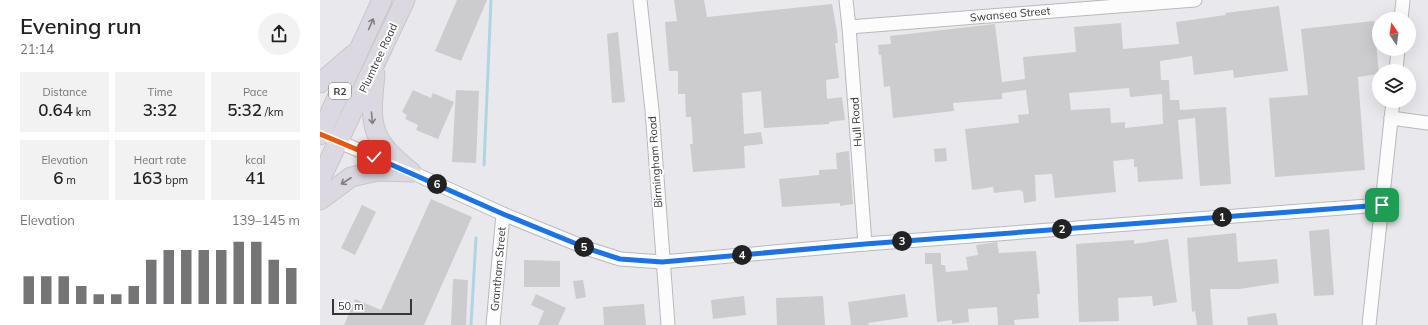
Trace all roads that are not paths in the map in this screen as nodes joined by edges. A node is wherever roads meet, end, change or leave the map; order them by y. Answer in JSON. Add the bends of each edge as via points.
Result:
{"nodes":[{"id":1,"x":382,"y":0,"type":"edge"},
{"id":2,"x":406,"y":0,"type":"edge"},
{"id":3,"x":640,"y":0,"type":"edge"},
{"id":4,"x":846,"y":0,"type":"edge"},
{"id":5,"x":1195,"y":0,"type":"edge"},
{"id":6,"x":1403,"y":0,"type":"edge"},
{"id":7,"x":1402,"y":12,"type":"edge"},
{"id":8,"x":849,"y":27,"type":"junction"},
{"id":9,"x":360,"y":49,"type":"junction"},
{"id":10,"x":376,"y":65,"type":"junction"},
{"id":11,"x":320,"y":82,"type":"edge"},
{"id":12,"x":1392,"y":108,"type":"edge"},
{"id":13,"x":1391,"y":118,"type":"junction"},
{"id":14,"x":1428,"y":123,"type":"edge"},
{"id":15,"x":324,"y":136,"type":"edge"},
{"id":16,"x":411,"y":172,"type":"junction"},
{"id":17,"x":320,"y":180,"type":"edge"},
{"id":18,"x":320,"y":200,"type":"edge"},
{"id":19,"x":1382,"y":205,"type":"junction"},
{"id":20,"x":503,"y":214,"type":"junction"},
{"id":21,"x":865,"y":244,"type":"junction"},
{"id":22,"x":662,"y":262,"type":"junction"},
{"id":23,"x":493,"y":325,"type":"edge"},
{"id":24,"x":668,"y":325,"type":"edge"},
{"id":25,"x":1369,"y":325,"type":"edge"}],
"edges":[{"from":9,"to":1,"type":"highway","name":"Plumtree Road","number":"R2","one_way":true},
{"from":2,"to":10,"type":"highway","name":"Plumtree Road","number":"R2"},
{"from":3,"to":22,"type":"street","name":"Birmingham Road","via":[[652,110]]},
{"from":4,"to":8,"type":"street","name":"Hull Road"},
{"from":5,"to":8,"type":"street","name":"Swansea Street"},
{"from":6,"to":7,"type":"street"},
{"from":8,"to":21,"type":"street","name":"Hull Road"},
{"from":9,"to":11,"type":"highway"},
{"from":9,"to":15,"type":"highway","name":"Plumtree Road","number":"R2"},
{"from":10,"to":15,"type":"highway","name":"Plumtree Road","number":"R2"},
{"from":10,"to":16,"type":"highway","one_way":true,"via":[[373,124],[383,146]]},
{"from":12,"to":13,"type":"street"},
{"from":13,"to":14,"type":"street"},
{"from":13,"to":19,"type":"street"},
{"from":15,"to":16,"type":"street"},
{"from":15,"to":17,"type":"highway","name":"Plumtree Road","number":"R2"},
{"from":16,"to":18,"type":"highway","one_way":true,"via":[[378,171],[352,177]]},
{"from":16,"to":20,"type":"street"},
{"from":19,"to":21,"type":"street"},
{"from":19,"to":25,"type":"street"},
{"from":20,"to":22,"type":"street","via":[[620,259]]},
{"from":20,"to":23,"type":"street","name":"Grantham Street"},
{"from":21,"to":22,"type":"street"},
{"from":22,"to":24,"type":"street","name":"Birmingham Road"}]}
